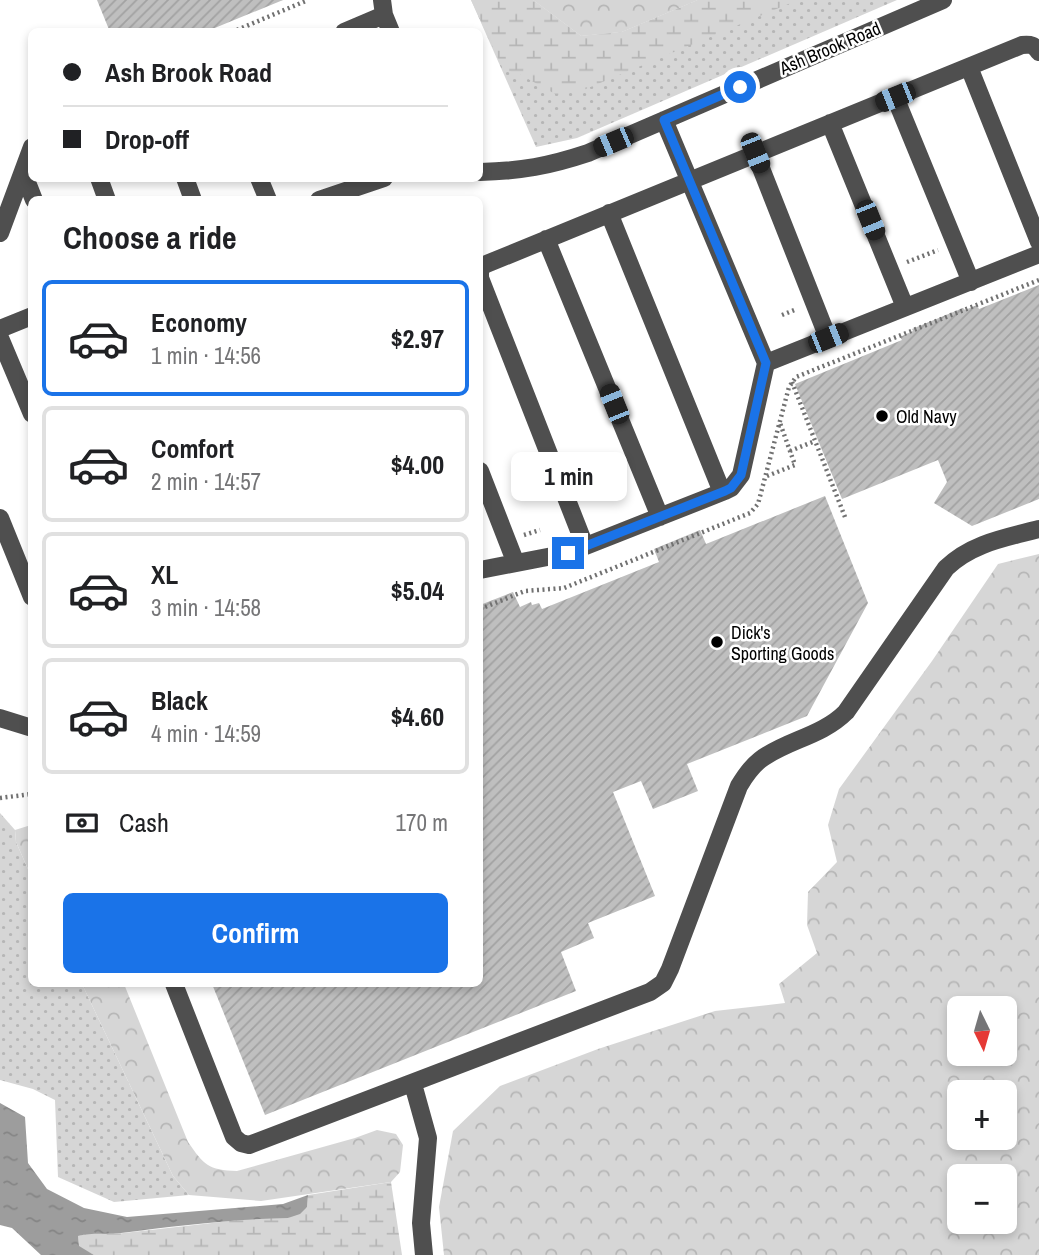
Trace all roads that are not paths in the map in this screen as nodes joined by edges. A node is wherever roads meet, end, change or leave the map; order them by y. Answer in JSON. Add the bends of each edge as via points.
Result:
{"nodes":[{"id":1,"x":943,"y":0,"type":"edge"},
{"id":2,"x":386,"y":16,"type":"edge"},
{"id":3,"x":354,"y":28,"type":"edge"},
{"id":4,"x":1039,"y":52,"type":"edge"},
{"id":5,"x":969,"y":67,"type":"junction"},
{"id":6,"x":895,"y":97,"type":"junction"},
{"id":7,"x":664,"y":120,"type":"junction"},
{"id":8,"x":830,"y":123,"type":"junction"},
{"id":9,"x":755,"y":153,"type":"junction"},
{"id":10,"x":28,"y":159,"type":"edge"},
{"id":11,"x":483,"y":172,"type":"edge"},
{"id":12,"x":689,"y":180,"type":"junction"},
{"id":13,"x":366,"y":187,"type":"edge"},
{"id":14,"x":333,"y":196,"type":"edge"},
{"id":15,"x":609,"y":213,"type":"junction"},
{"id":16,"x":0,"y":233,"type":"edge"},
{"id":17,"x":546,"y":239,"type":"junction"},
{"id":18,"x":1039,"y":242,"type":"edge"},
{"id":19,"x":1039,"y":254,"type":"edge"},
{"id":20,"x":483,"y":268,"type":"edge"},
{"id":21,"x":971,"y":282,"type":"junction"},
{"id":22,"x":483,"y":286,"type":"edge"},
{"id":23,"x":905,"y":307,"type":"junction"},
{"id":24,"x":28,"y":318,"type":"edge"},
{"id":25,"x":0,"y":329,"type":"edge"},
{"id":26,"x":0,"y":338,"type":"edge"},
{"id":27,"x":828,"y":338,"type":"junction"},
{"id":28,"x":766,"y":363,"type":"junction"},
{"id":29,"x":28,"y":404,"type":"edge"},
{"id":30,"x":483,"y":479,"type":"edge"},
{"id":31,"x":722,"y":492,"type":"junction"},
{"id":32,"x":660,"y":517,"type":"junction"},
{"id":33,"x":0,"y":518,"type":"edge"},
{"id":34,"x":1039,"y":529,"type":"edge"},
{"id":35,"x":585,"y":546,"type":"junction"},
{"id":36,"x":515,"y":561,"type":"junction"},
{"id":37,"x":483,"y":569,"type":"edge"},
{"id":38,"x":28,"y":587,"type":"edge"},
{"id":39,"x":0,"y":718,"type":"edge"},
{"id":40,"x":28,"y":727,"type":"edge"},
{"id":41,"x":175,"y":987,"type":"edge"},
{"id":42,"x":413,"y":1084,"type":"junction"},
{"id":43,"x":424,"y":1255,"type":"edge"}],
"edges":[{"from":1,"to":7,"type":"street","name":"Ash Brook Road"},
{"from":2,"to":3,"type":"street"},
{"from":4,"to":5,"type":"street","via":[[1030,44],[1022,45]]},
{"from":5,"to":6,"type":"street"},
{"from":5,"to":18,"type":"street"},
{"from":6,"to":8,"type":"street"},
{"from":6,"to":21,"type":"street"},
{"from":7,"to":11,"type":"street","name":"Ash Brook Road","via":[[549,166]]},
{"from":7,"to":12,"type":"street"},
{"from":8,"to":9,"type":"street"},
{"from":8,"to":23,"type":"street"},
{"from":9,"to":12,"type":"street"},
{"from":9,"to":27,"type":"street"},
{"from":10,"to":16,"type":"street"},
{"from":12,"to":15,"type":"street"},
{"from":12,"to":28,"type":"street"},
{"from":13,"to":14,"type":"street"},
{"from":15,"to":17,"type":"street"},
{"from":15,"to":31,"type":"street"},
{"from":17,"to":20,"type":"street"},
{"from":17,"to":32,"type":"street"},
{"from":19,"to":21,"type":"street"},
{"from":21,"to":23,"type":"street"},
{"from":22,"to":35,"type":"street"},
{"from":23,"to":27,"type":"street"},
{"from":24,"to":25,"type":"street"},
{"from":26,"to":29,"type":"street"},
{"from":27,"to":28,"type":"street"},
{"from":28,"to":31,"type":"street","via":[[741,475]]},
{"from":30,"to":36,"type":"street"},
{"from":31,"to":32,"type":"street"},
{"from":32,"to":35,"type":"street"},
{"from":33,"to":38,"type":"street"},
{"from":34,"to":42,"type":"street","via":[[958,556],[840,718],[761,759],[748,772],[663,983]]},
{"from":35,"to":36,"type":"street","via":[[551,558]]},
{"from":36,"to":37,"type":"street"},
{"from":39,"to":40,"type":"street"},
{"from":41,"to":42,"type":"street","via":[[234,1137],[241,1143],[258,1143]]},
{"from":42,"to":43,"type":"street","via":[[428,1138],[421,1223]]}]}
